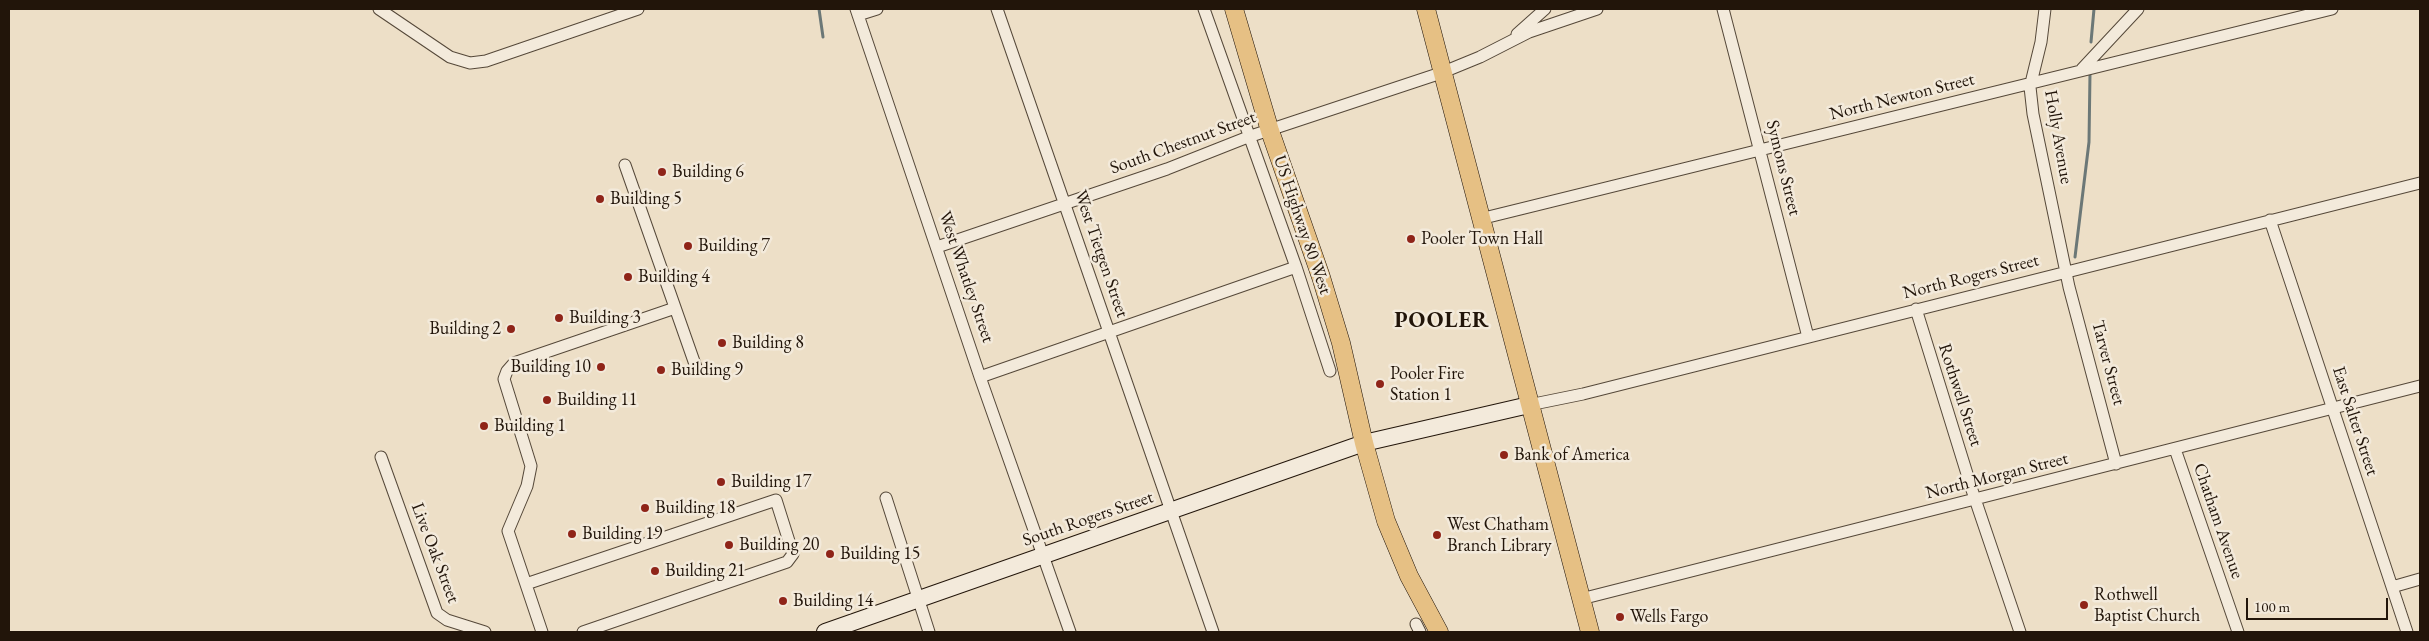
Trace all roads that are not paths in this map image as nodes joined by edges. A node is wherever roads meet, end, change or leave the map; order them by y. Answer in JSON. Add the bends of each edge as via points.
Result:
{"nodes":[{"id":1,"x":379,"y":9,"type":"edge"},
{"id":2,"x":638,"y":9,"type":"edge"},
{"id":3,"x":877,"y":9,"type":"edge"},
{"id":4,"x":997,"y":9,"type":"edge"},
{"id":5,"x":1204,"y":9,"type":"edge"},
{"id":6,"x":1234,"y":9,"type":"edge"},
{"id":7,"x":1426,"y":9,"type":"edge"},
{"id":8,"x":1545,"y":9,"type":"edge"},
{"id":9,"x":1596,"y":9,"type":"edge"},
{"id":10,"x":1723,"y":9,"type":"edge"},
{"id":11,"x":2045,"y":9,"type":"edge"},
{"id":12,"x":2138,"y":9,"type":"edge"},
{"id":13,"x":2332,"y":9,"type":"edge"},
{"id":14,"x":857,"y":12,"type":"edge"},
{"id":15,"x":1502,"y":45,"type":"junction"},
{"id":16,"x":2082,"y":69,"type":"junction"},
{"id":17,"x":1441,"y":73,"type":"junction"},
{"id":18,"x":2031,"y":82,"type":"junction"},
{"id":19,"x":1270,"y":131,"type":"junction"},
{"id":20,"x":1248,"y":137,"type":"junction"},
{"id":21,"x":1761,"y":150,"type":"junction"},
{"id":22,"x":625,"y":165,"type":"dead end"},
{"id":23,"x":2420,"y":183,"type":"edge"},
{"id":24,"x":1065,"y":203,"type":"junction"},
{"id":25,"x":1480,"y":219,"type":"junction"},
{"id":26,"x":2270,"y":220,"type":"junction"},
{"id":27,"x":937,"y":247,"type":"junction"},
{"id":28,"x":1296,"y":267,"type":"junction"},
{"id":29,"x":2066,"y":271,"type":"junction"},
{"id":30,"x":675,"y":308,"type":"junction"},
{"id":31,"x":1916,"y":309,"type":"junction"},
{"id":32,"x":1110,"y":332,"type":"junction"},
{"id":33,"x":1808,"y":337,"type":"junction"},
{"id":34,"x":697,"y":370,"type":"dead end"},
{"id":35,"x":1330,"y":371,"type":"dead end"},
{"id":36,"x":980,"y":376,"type":"junction"},
{"id":37,"x":2420,"y":386,"type":"edge"},
{"id":38,"x":1529,"y":405,"type":"junction"},
{"id":39,"x":2332,"y":409,"type":"junction"},
{"id":40,"x":1364,"y":443,"type":"junction"},
{"id":41,"x":2175,"y":449,"type":"junction"},
{"id":42,"x":380,"y":457,"type":"dead end"},
{"id":43,"x":2116,"y":464,"type":"junction"},
{"id":44,"x":886,"y":498,"type":"dead end"},
{"id":45,"x":1976,"y":500,"type":"junction"},
{"id":46,"x":1171,"y":512,"type":"junction"},
{"id":47,"x":1044,"y":556,"type":"junction"},
{"id":48,"x":2420,"y":579,"type":"edge"},
{"id":49,"x":526,"y":584,"type":"junction"},
{"id":50,"x":2392,"y":587,"type":"junction"},
{"id":51,"x":919,"y":599,"type":"junction"},
{"id":52,"x":1581,"y":599,"type":"junction"},
{"id":53,"x":485,"y":632,"type":"edge"},
{"id":54,"x":542,"y":632,"type":"edge"},
{"id":55,"x":583,"y":632,"type":"edge"},
{"id":56,"x":825,"y":632,"type":"edge"},
{"id":57,"x":929,"y":632,"type":"edge"},
{"id":58,"x":1070,"y":632,"type":"edge"},
{"id":59,"x":1213,"y":632,"type":"edge"},
{"id":60,"x":1439,"y":632,"type":"edge"},
{"id":61,"x":1590,"y":632,"type":"edge"},
{"id":62,"x":2020,"y":632,"type":"edge"},
{"id":63,"x":2238,"y":632,"type":"edge"},
{"id":64,"x":2407,"y":632,"type":"edge"}],
"edges":[{"from":1,"to":2,"type":"street","via":[[450,56],[470,63],[486,61]]},
{"from":3,"to":14,"type":"street"},
{"from":4,"to":24,"type":"street","name":"West Tietgen Street"},
{"from":5,"to":20,"type":"street"},
{"from":6,"to":19,"type":"main road","name":"US Highway 80 West"},
{"from":7,"to":17,"type":"main road"},
{"from":8,"to":15,"type":"street"},
{"from":9,"to":15,"type":"street"},
{"from":10,"to":21,"type":"street","name":"Symons Street"},
{"from":11,"to":18,"type":"street","name":"Holly Avenue"},
{"from":12,"to":16,"type":"street"},
{"from":13,"to":16,"type":"street","name":"North Newton Street"},
{"from":14,"to":27,"type":"street","name":"West Whatley Street"},
{"from":15,"to":17,"type":"street","name":"South Chestnut Street","via":[[1480,58]]},
{"from":16,"to":18,"type":"street","name":"North Newton Street"},
{"from":17,"to":19,"type":"street","name":"South Chestnut Street"},
{"from":17,"to":25,"type":"main road"},
{"from":18,"to":21,"type":"street","name":"North Newton Street"},
{"from":18,"to":29,"type":"street","name":"Holly Avenue","via":[[2033,114]]},
{"from":19,"to":20,"type":"street","name":"South Chestnut Street"},
{"from":19,"to":40,"type":"main road","name":"US Highway 80 West","via":[[1341,343]]},
{"from":20,"to":24,"type":"street","name":"South Chestnut Street","via":[[1167,169]]},
{"from":20,"to":28,"type":"street"},
{"from":21,"to":25,"type":"street","name":"North Newton Street"},
{"from":21,"to":33,"type":"street","name":"Symons Street"},
{"from":22,"to":30,"type":"street"},
{"from":23,"to":26,"type":"street","name":"North Rogers Street"},
{"from":24,"to":27,"type":"street","name":"South Chestnut Street"},
{"from":24,"to":32,"type":"street","name":"West Tietgen Street"},
{"from":25,"to":38,"type":"main road"},
{"from":26,"to":29,"type":"street","name":"North Rogers Street"},
{"from":26,"to":39,"type":"street","name":"East Salter Street"},
{"from":27,"to":36,"type":"street","name":"West Whatley Street"},
{"from":28,"to":32,"type":"street"},
{"from":28,"to":35,"type":"street"},
{"from":29,"to":31,"type":"street","name":"North Rogers Street"},
{"from":29,"to":43,"type":"street","name":"Tarver Street"},
{"from":30,"to":34,"type":"street"},
{"from":30,"to":49,"type":"street","via":[[514,363],[507,371],[504,379],[531,466],[527,486],[508,531]]},
{"from":31,"to":33,"type":"street","name":"North Rogers Street"},
{"from":31,"to":45,"type":"street","name":"Rothwell Street"},
{"from":32,"to":36,"type":"street"},
{"from":32,"to":46,"type":"street","name":"West Tietgen Street"},
{"from":33,"to":38,"type":"street","name":"North Rogers Street"},
{"from":36,"to":47,"type":"street","name":"West Whatley Street"},
{"from":37,"to":39,"type":"street","name":"North Morgan Street"},
{"from":38,"to":40,"type":"street","name":"South Rogers Street"},
{"from":38,"to":52,"type":"main road"},
{"from":39,"to":41,"type":"street","name":"North Morgan Street"},
{"from":39,"to":50,"type":"street","name":"East Salter Street"},
{"from":40,"to":46,"type":"street","name":"South Rogers Street"},
{"from":40,"to":60,"type":"main road","name":"US Highway 80 West","via":[[1386,520]]},
{"from":41,"to":43,"type":"street","name":"North Morgan Street"},
{"from":41,"to":63,"type":"street","name":"Chatham Avenue"},
{"from":42,"to":53,"type":"street","name":"Live Oak Street","via":[[437,613],[447,620]]},
{"from":43,"to":45,"type":"street","name":"North Morgan Street"},
{"from":44,"to":51,"type":"street"},
{"from":45,"to":52,"type":"street","name":"North Morgan Street"},
{"from":45,"to":62,"type":"street","name":"Rothwell Street"},
{"from":46,"to":47,"type":"street","name":"South Rogers Street"},
{"from":46,"to":59,"type":"street","name":"West Tietgen Street"},
{"from":47,"to":51,"type":"street","name":"South Rogers Street"},
{"from":47,"to":58,"type":"street","name":"West Whatley Street"},
{"from":48,"to":50,"type":"street"},
{"from":49,"to":54,"type":"street"},
{"from":49,"to":55,"type":"street","via":[[776,500],[793,554],[787,562]]},
{"from":50,"to":64,"type":"street","name":"East Salter Street"},
{"from":51,"to":56,"type":"street","name":"South Rogers Street"},
{"from":51,"to":57,"type":"street"},
{"from":52,"to":61,"type":"main road"}]}
